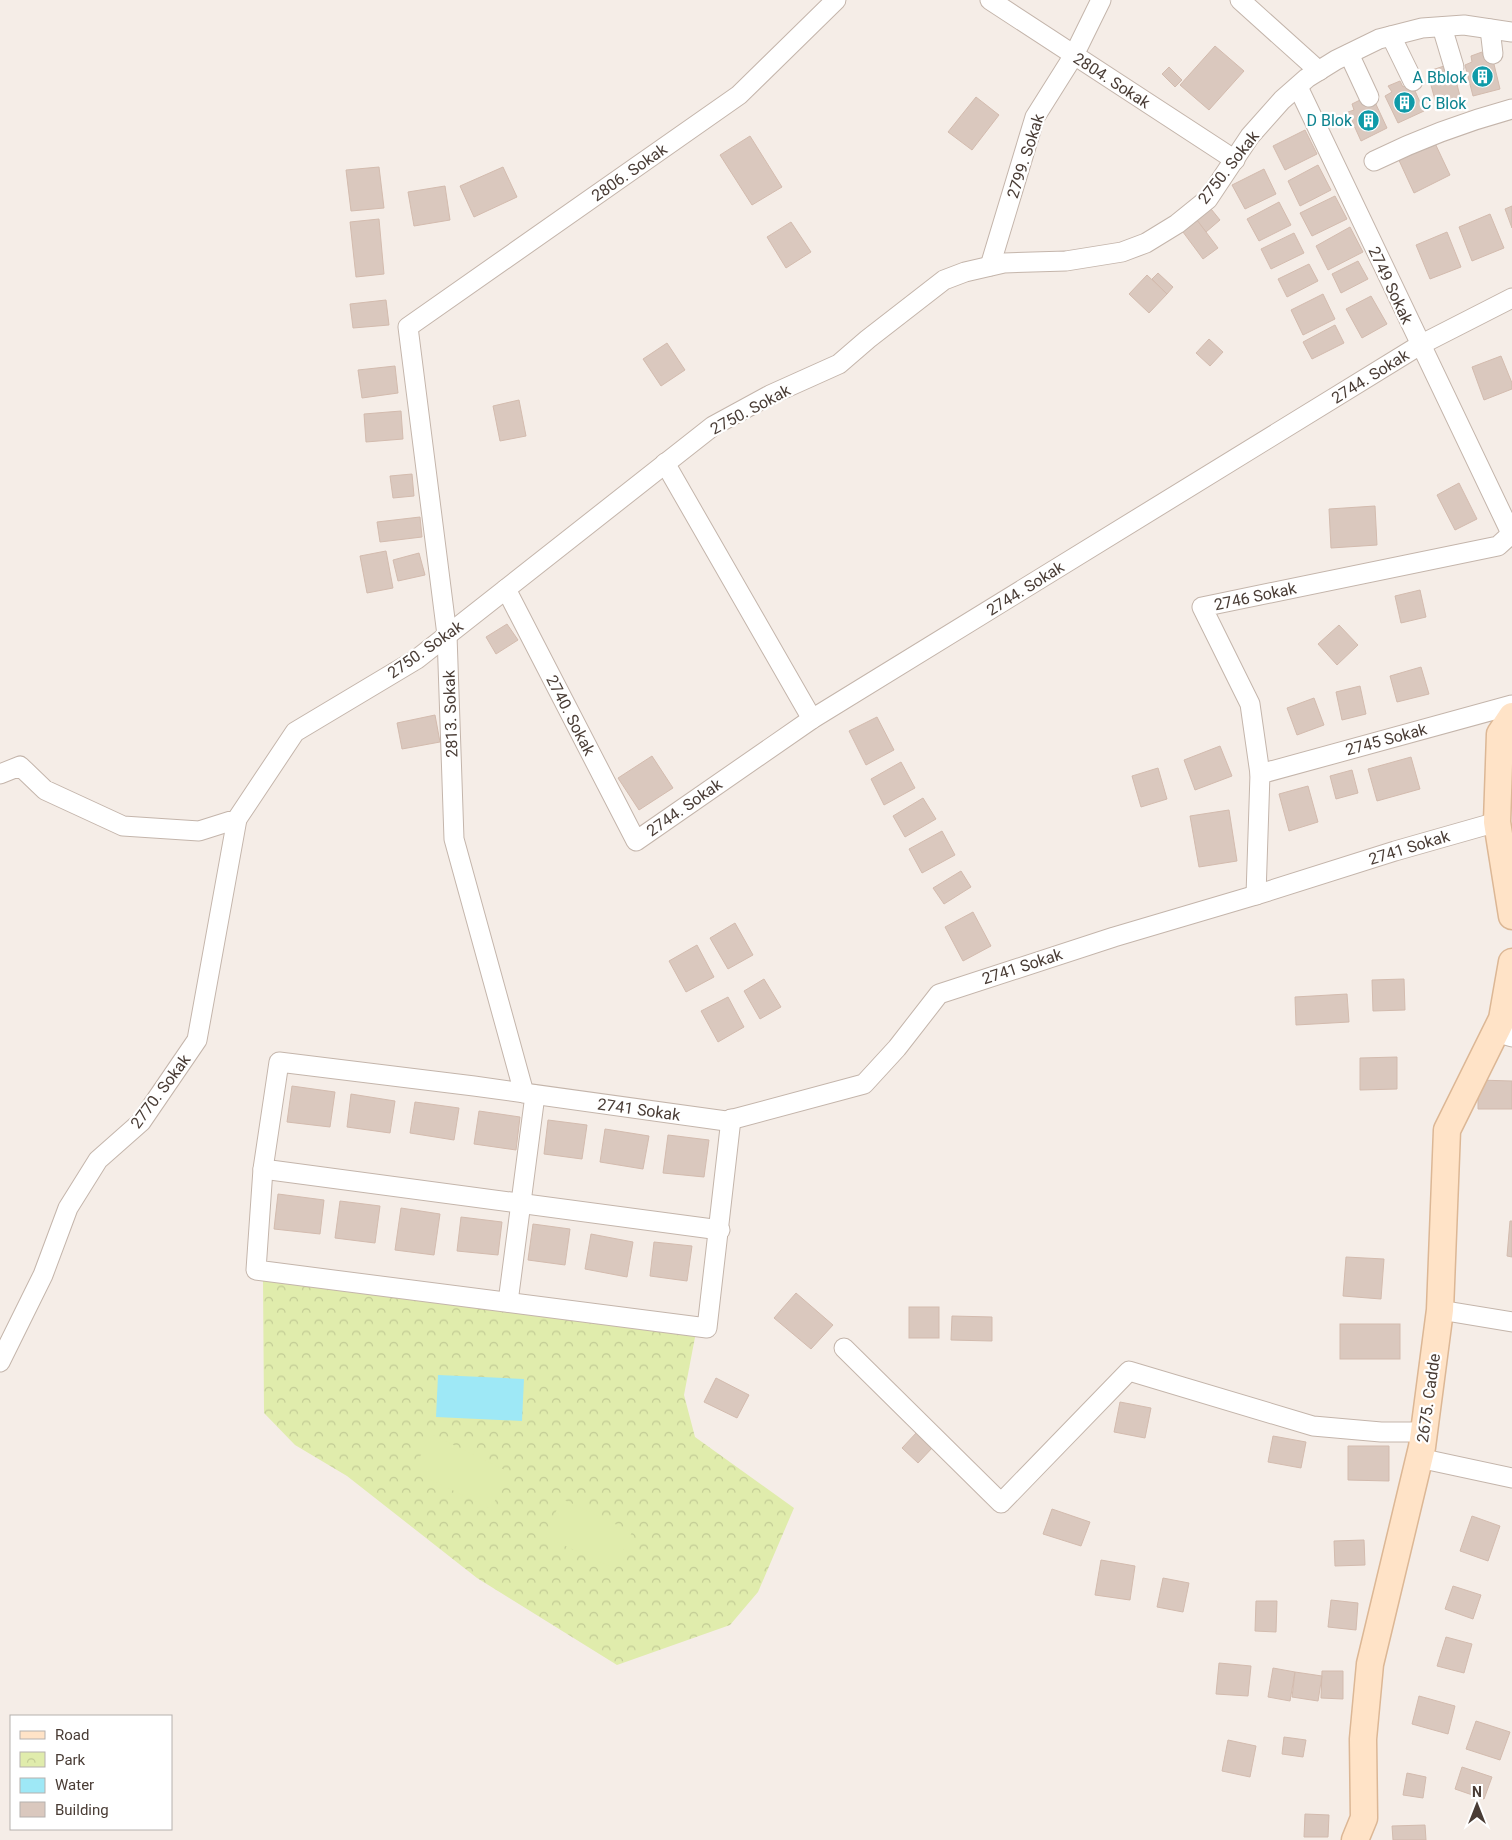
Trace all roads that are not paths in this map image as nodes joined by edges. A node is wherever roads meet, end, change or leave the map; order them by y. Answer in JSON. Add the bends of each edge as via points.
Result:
{"nodes":[{"id":1,"x":836,"y":0,"type":"edge"},
{"id":2,"x":990,"y":0,"type":"edge"},
{"id":3,"x":1101,"y":0,"type":"edge"},
{"id":4,"x":1240,"y":0,"type":"edge"},
{"id":5,"x":1442,"y":26,"type":"junction"},
{"id":6,"x":1490,"y":28,"type":"junction"},
{"id":7,"x":1512,"y":32,"type":"edge"},
{"id":8,"x":1391,"y":36,"type":"junction"},
{"id":9,"x":1349,"y":54,"type":"junction"},
{"id":10,"x":1493,"y":54,"type":"dead end"},
{"id":11,"x":1074,"y":55,"type":"junction"},
{"id":12,"x":1454,"y":67,"type":"dead end"},
{"id":13,"x":1319,"y":71,"type":"junction"},
{"id":14,"x":1413,"y":81,"type":"dead end"},
{"id":15,"x":1298,"y":87,"type":"junction"},
{"id":16,"x":1370,"y":97,"type":"dead end"},
{"id":17,"x":1512,"y":109,"type":"edge"},
{"id":18,"x":1235,"y":160,"type":"junction"},
{"id":19,"x":1374,"y":161,"type":"dead end"},
{"id":20,"x":990,"y":266,"type":"junction"},
{"id":21,"x":1512,"y":298,"type":"edge"},
{"id":22,"x":408,"y":327,"type":"joint"},
{"id":23,"x":1420,"y":345,"type":"junction"},
{"id":24,"x":665,"y":464,"type":"junction"},
{"id":25,"x":1509,"y":536,"type":"joint"},
{"id":26,"x":506,"y":589,"type":"junction"},
{"id":27,"x":447,"y":635,"type":"junction"},
{"id":28,"x":1512,"y":704,"type":"edge"},
{"id":29,"x":1512,"y":716,"type":"edge"},
{"id":30,"x":812,"y":719,"type":"junction"},
{"id":31,"x":0,"y":774,"type":"edge"},
{"id":32,"x":1260,"y":774,"type":"junction"},
{"id":33,"x":237,"y":818,"type":"junction"},
{"id":34,"x":1498,"y":822,"type":"junction"},
{"id":35,"x":636,"y":841,"type":"joint"},
{"id":36,"x":1256,"y":895,"type":"junction"},
{"id":37,"x":1512,"y":916,"type":"edge"},
{"id":38,"x":1512,"y":962,"type":"edge"},
{"id":39,"x":1504,"y":1035,"type":"edge"},
{"id":40,"x":530,"y":1094,"type":"junction"},
{"id":41,"x":731,"y":1120,"type":"junction"},
{"id":42,"x":263,"y":1169,"type":"junction"},
{"id":43,"x":520,"y":1204,"type":"junction"},
{"id":44,"x":720,"y":1230,"type":"junction"},
{"id":45,"x":508,"y":1302,"type":"junction"},
{"id":46,"x":1440,"y":1310,"type":"junction"},
{"id":47,"x":1512,"y":1322,"type":"edge"},
{"id":48,"x":844,"y":1348,"type":"dead end"},
{"id":49,"x":0,"y":1362,"type":"edge"},
{"id":50,"x":1424,"y":1432,"type":"junction"},
{"id":51,"x":1419,"y":1458,"type":"junction"},
{"id":52,"x":1512,"y":1478,"type":"edge"},
{"id":53,"x":1355,"y":1840,"type":"edge"}],
"edges":[{"from":1,"to":22,"type":"street","name":"2806. Sokak","via":[[739,95]]},
{"from":2,"to":11,"type":"street","name":"2804. Sokak"},
{"from":3,"to":11,"type":"street","name":"2799. Sokak"},
{"from":4,"to":13,"type":"street"},
{"from":5,"to":6,"type":"street","name":"2750. Sokak","via":[[1464,24]]},
{"from":5,"to":8,"type":"street","name":"2750. Sokak"},
{"from":5,"to":12,"type":"street"},
{"from":6,"to":7,"type":"street","name":"2750. Sokak"},
{"from":6,"to":10,"type":"street"},
{"from":8,"to":9,"type":"street","name":"2750. Sokak"},
{"from":8,"to":14,"type":"street"},
{"from":9,"to":13,"type":"street","name":"2750. Sokak"},
{"from":9,"to":16,"type":"street"},
{"from":11,"to":18,"type":"street","name":"2804. Sokak"},
{"from":11,"to":20,"type":"street","name":"2799. Sokak","via":[[1035,118]]},
{"from":13,"to":15,"type":"street","name":"2750. Sokak"},
{"from":15,"to":18,"type":"street","name":"2750. Sokak","via":[[1250,136]]},
{"from":15,"to":23,"type":"street","name":"2749 Sokak"},
{"from":17,"to":19,"type":"street","via":[[1466,122]]},
{"from":18,"to":20,"type":"street","name":"2750. Sokak","via":[[1208,199],[1146,243],[1122,252],[1066,261]]},
{"from":20,"to":24,"type":"street","name":"2750. Sokak","via":[[944,280],[839,364],[770,395],[713,426]]},
{"from":21,"to":23,"type":"street","name":"2744. Sokak"},
{"from":22,"to":27,"type":"street","name":"2813. Sokak"},
{"from":23,"to":25,"type":"street","name":"2749 Sokak","via":[[1509,529]]},
{"from":23,"to":30,"type":"street","name":"2744. Sokak"},
{"from":24,"to":26,"type":"street","name":"2750. Sokak"},
{"from":24,"to":30,"type":"street"},
{"from":25,"to":32,"type":"street","name":"2746 Sokak","via":[[1498,546],[1202,607],[1250,704]]},
{"from":26,"to":27,"type":"street","name":"2750. Sokak"},
{"from":26,"to":35,"type":"street","name":"2740. Sokak"},
{"from":27,"to":33,"type":"street","name":"2750. Sokak","via":[[417,658],[295,732]]},
{"from":27,"to":40,"type":"street","name":"2813. Sokak","via":[[454,839]]},
{"from":28,"to":32,"type":"street","name":"2745 Sokak"},
{"from":29,"to":34,"type":"street","via":[[1500,734]]},
{"from":30,"to":35,"type":"street","name":"2744. Sokak"},
{"from":31,"to":33,"type":"street","via":[[20,766],[45,790],[124,826],[199,831]]},
{"from":32,"to":36,"type":"street","name":"2746 Sokak"},
{"from":33,"to":49,"type":"street","name":"2770. Sokak","via":[[197,1040],[141,1122],[98,1160],[68,1208],[43,1276]]},
{"from":34,"to":36,"type":"street","name":"2741 Sokak"},
{"from":34,"to":37,"type":"street"},
{"from":36,"to":41,"type":"street","name":"2741 Sokak","via":[[939,994],[864,1084]]},
{"from":38,"to":39,"type":"street","name":"2675. Cadde","via":[[1502,1019]]},
{"from":39,"to":46,"type":"street","name":"2675. Cadde","via":[[1447,1130]]},
{"from":40,"to":41,"type":"street","name":"2741 Sokak"},
{"from":40,"to":42,"type":"street","name":"2741 Sokak","via":[[279,1062]]},
{"from":40,"to":43,"type":"street"},
{"from":41,"to":44,"type":"street"},
{"from":42,"to":43,"type":"street"},
{"from":42,"to":45,"type":"street","via":[[256,1270]]},
{"from":43,"to":44,"type":"street"},
{"from":43,"to":45,"type":"street"},
{"from":44,"to":45,"type":"street","via":[[707,1328]]},
{"from":46,"to":47,"type":"street"},
{"from":46,"to":50,"type":"street","name":"2675. Cadde"},
{"from":48,"to":50,"type":"street","via":[[1001,1503],[1129,1371],[1313,1426]]},
{"from":50,"to":51,"type":"street","name":"2675. Cadde"},
{"from":51,"to":52,"type":"street"},
{"from":51,"to":53,"type":"street","name":"2675. Cadde","via":[[1370,1664],[1363,1739],[1364,1818]]}]}
